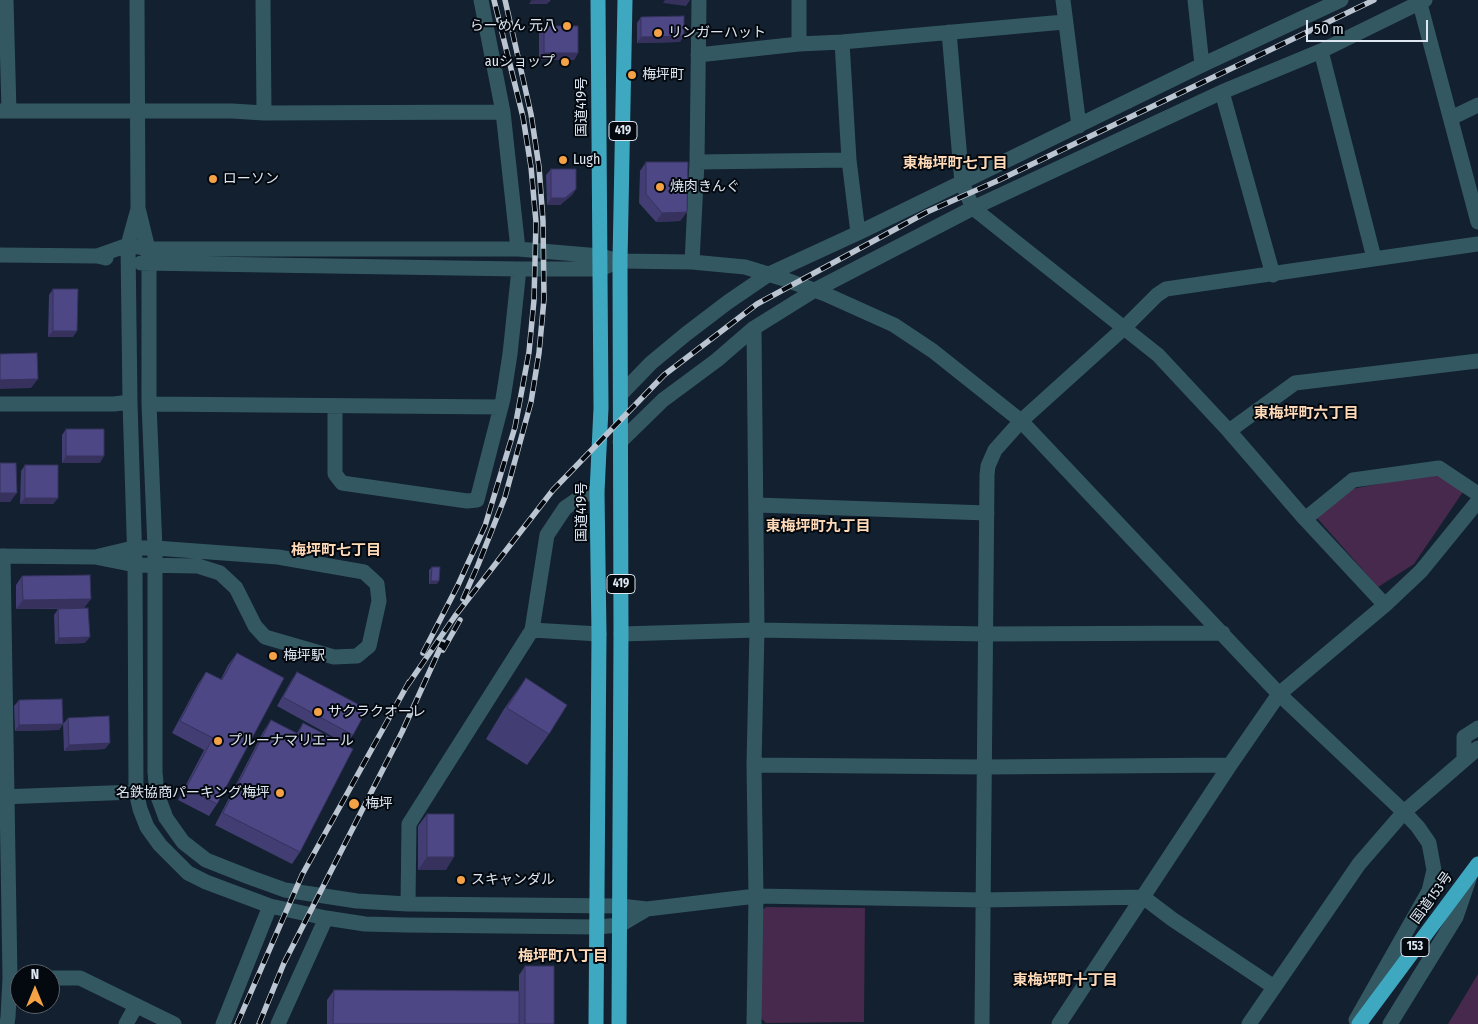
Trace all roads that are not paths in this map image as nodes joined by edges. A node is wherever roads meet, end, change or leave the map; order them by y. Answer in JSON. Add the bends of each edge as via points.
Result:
{"nodes":[{"id":1,"x":6,"y":0,"type":"edge"},
{"id":2,"x":137,"y":0,"type":"edge"},
{"id":3,"x":263,"y":0,"type":"edge"},
{"id":4,"x":481,"y":0,"type":"edge"},
{"id":5,"x":598,"y":0,"type":"edge"},
{"id":6,"x":625,"y":0,"type":"edge"},
{"id":7,"x":699,"y":0,"type":"edge"},
{"id":8,"x":799,"y":0,"type":"edge"},
{"id":9,"x":1062,"y":0,"type":"edge"},
{"id":10,"x":1195,"y":0,"type":"edge"},
{"id":11,"x":1341,"y":0,"type":"edge"},
{"id":12,"x":1421,"y":1,"type":"edge"},
{"id":13,"x":1064,"y":22,"type":"junction"},
{"id":14,"x":949,"y":32,"type":"junction"},
{"id":15,"x":842,"y":42,"type":"junction"},
{"id":16,"x":800,"y":44,"type":"junction"},
{"id":17,"x":1321,"y":51,"type":"junction"},
{"id":18,"x":698,"y":55,"type":"junction"},
{"id":19,"x":1202,"y":65,"type":"junction"},
{"id":20,"x":1222,"y":92,"type":"junction"},
{"id":21,"x":1478,"y":105,"type":"edge"},
{"id":22,"x":138,"y":110,"type":"junction"},
{"id":23,"x":5,"y":111,"type":"edge"},
{"id":24,"x":503,"y":112,"type":"junction"},
{"id":25,"x":264,"y":113,"type":"junction"},
{"id":26,"x":1451,"y":118,"type":"junction"},
{"id":27,"x":1079,"y":126,"type":"junction"},
{"id":28,"x":850,"y":160,"type":"junction"},
{"id":29,"x":697,"y":162,"type":"junction"},
{"id":30,"x":962,"y":183,"type":"junction"},
{"id":31,"x":138,"y":208,"type":"junction"},
{"id":32,"x":974,"y":208,"type":"junction"},
{"id":33,"x":1478,"y":222,"type":"edge"},
{"id":34,"x":858,"y":234,"type":"junction"},
{"id":35,"x":1478,"y":244,"type":"edge"},
{"id":36,"x":128,"y":246,"type":"junction"},
{"id":37,"x":518,"y":249,"type":"junction"},
{"id":38,"x":0,"y":255,"type":"edge"},
{"id":39,"x":97,"y":256,"type":"junction"},
{"id":40,"x":148,"y":256,"type":"junction"},
{"id":41,"x":1374,"y":258,"type":"junction"},
{"id":42,"x":620,"y":261,"type":"junction"},
{"id":43,"x":128,"y":262,"type":"junction"},
{"id":44,"x":600,"y":262,"type":"junction"},
{"id":45,"x":692,"y":262,"type":"junction"},
{"id":46,"x":519,"y":269,"type":"junction"},
{"id":47,"x":769,"y":274,"type":"junction"},
{"id":48,"x":1274,"y":275,"type":"junction"},
{"id":49,"x":815,"y":290,"type":"junction"},
{"id":50,"x":754,"y":328,"type":"junction"},
{"id":51,"x":1124,"y":328,"type":"junction"},
{"id":52,"x":1478,"y":361,"type":"edge"},
{"id":53,"x":622,"y":393,"type":"junction"},
{"id":54,"x":130,"y":402,"type":"junction"},
{"id":55,"x":0,"y":404,"type":"edge"},
{"id":56,"x":149,"y":404,"type":"junction"},
{"id":57,"x":335,"y":406,"type":"junction"},
{"id":58,"x":500,"y":407,"type":"junction"},
{"id":59,"x":1020,"y":421,"type":"junction"},
{"id":60,"x":1229,"y":431,"type":"junction"},
{"id":61,"x":620,"y":442,"type":"junction"},
{"id":62,"x":597,"y":492,"type":"junction"},
{"id":63,"x":1478,"y":494,"type":"edge"},
{"id":64,"x":1478,"y":501,"type":"edge"},
{"id":65,"x":757,"y":505,"type":"junction"},
{"id":66,"x":987,"y":513,"type":"junction"},
{"id":67,"x":1305,"y":520,"type":"junction"},
{"id":68,"x":134,"y":548,"type":"junction"},
{"id":69,"x":155,"y":548,"type":"junction"},
{"id":70,"x":1,"y":556,"type":"edge"},
{"id":71,"x":95,"y":556,"type":"junction"},
{"id":72,"x":135,"y":565,"type":"junction"},
{"id":73,"x":154,"y":565,"type":"junction"},
{"id":74,"x":1385,"y":605,"type":"junction"},
{"id":75,"x":532,"y":630,"type":"junction"},
{"id":76,"x":757,"y":630,"type":"junction"},
{"id":77,"x":1223,"y":633,"type":"junction"},
{"id":78,"x":599,"y":634,"type":"junction"},
{"id":79,"x":621,"y":634,"type":"junction"},
{"id":80,"x":985,"y":634,"type":"junction"},
{"id":81,"x":1279,"y":694,"type":"junction"},
{"id":82,"x":1478,"y":728,"type":"edge"},
{"id":83,"x":1478,"y":748,"type":"edge"},
{"id":84,"x":1464,"y":760,"type":"junction"},
{"id":85,"x":754,"y":765,"type":"junction"},
{"id":86,"x":1230,"y":765,"type":"junction"},
{"id":87,"x":985,"y":767,"type":"junction"},
{"id":88,"x":136,"y":792,"type":"junction"},
{"id":89,"x":4,"y":797,"type":"edge"},
{"id":90,"x":1404,"y":812,"type":"junction"},
{"id":91,"x":1475,"y":868,"type":"edge"},
{"id":92,"x":756,"y":896,"type":"junction"},
{"id":93,"x":1143,"y":897,"type":"junction"},
{"id":94,"x":984,"y":900,"type":"junction"},
{"id":95,"x":408,"y":904,"type":"junction"},
{"id":96,"x":270,"y":906,"type":"junction"},
{"id":97,"x":597,"y":906,"type":"junction"},
{"id":98,"x":620,"y":906,"type":"junction"},
{"id":99,"x":647,"y":908,"type":"junction"},
{"id":100,"x":326,"y":918,"type":"junction"},
{"id":101,"x":620,"y":925,"type":"junction"},
{"id":102,"x":597,"y":926,"type":"junction"},
{"id":103,"x":14,"y":964,"type":"edge"},
{"id":104,"x":60,"y":978,"type":"edge"},
{"id":105,"x":1274,"y":987,"type":"junction"},
{"id":106,"x":10,"y":1006,"type":"edge"},
{"id":107,"x":136,"y":1006,"type":"junction"},
{"id":108,"x":6,"y":1024,"type":"edge"},
{"id":109,"x":126,"y":1024,"type":"edge"},
{"id":110,"x":174,"y":1024,"type":"edge"},
{"id":111,"x":223,"y":1024,"type":"edge"},
{"id":112,"x":278,"y":1024,"type":"edge"},
{"id":113,"x":596,"y":1024,"type":"edge"},
{"id":114,"x":619,"y":1024,"type":"edge"},
{"id":115,"x":754,"y":1024,"type":"edge"},
{"id":116,"x":982,"y":1024,"type":"edge"},
{"id":117,"x":1059,"y":1024,"type":"edge"},
{"id":118,"x":1249,"y":1024,"type":"edge"},
{"id":119,"x":1354,"y":1024,"type":"edge"},
{"id":120,"x":1359,"y":1024,"type":"edge"},
{"id":121,"x":1390,"y":1024,"type":"edge"}],
"edges":[{"from":1,"to":23,"type":"street"},
{"from":2,"to":22,"type":"street"},
{"from":3,"to":25,"type":"street"},
{"from":4,"to":24,"type":"street"},
{"from":5,"to":44,"type":"highway","name":"国道419号","number":"419"},
{"from":6,"to":42,"type":"highway","number":"419"},
{"from":7,"to":18,"type":"street"},
{"from":8,"to":16,"type":"street"},
{"from":9,"to":13,"type":"street"},
{"from":10,"to":19,"type":"street"},
{"from":11,"to":19,"type":"street"},
{"from":12,"to":17,"type":"street"},
{"from":12,"to":26,"type":"street"},
{"from":13,"to":14,"type":"street"},
{"from":13,"to":27,"type":"street"},
{"from":14,"to":15,"type":"street"},
{"from":14,"to":30,"type":"street"},
{"from":15,"to":16,"type":"street"},
{"from":15,"to":28,"type":"street"},
{"from":16,"to":18,"type":"street"},
{"from":17,"to":20,"type":"street"},
{"from":17,"to":41,"type":"street"},
{"from":18,"to":29,"type":"street"},
{"from":19,"to":27,"type":"street"},
{"from":20,"to":32,"type":"street"},
{"from":20,"to":48,"type":"street"},
{"from":21,"to":26,"type":"street"},
{"from":22,"to":23,"type":"street"},
{"from":22,"to":25,"type":"street"},
{"from":22,"to":31,"type":"street"},
{"from":24,"to":25,"type":"street"},
{"from":24,"to":37,"type":"street"},
{"from":26,"to":33,"type":"street"},
{"from":27,"to":30,"type":"street"},
{"from":28,"to":29,"type":"street"},
{"from":28,"to":34,"type":"street"},
{"from":29,"to":45,"type":"street"},
{"from":30,"to":32,"type":"street"},
{"from":30,"to":34,"type":"street"},
{"from":31,"to":36,"type":"street"},
{"from":31,"to":40,"type":"street"},
{"from":32,"to":49,"type":"street"},
{"from":32,"to":51,"type":"street"},
{"from":34,"to":47,"type":"street"},
{"from":35,"to":41,"type":"street"},
{"from":36,"to":39,"type":"street"},
{"from":36,"to":40,"type":"street"},
{"from":36,"to":43,"type":"street"},
{"from":37,"to":40,"type":"street"},
{"from":37,"to":44,"type":"street"},
{"from":38,"to":39,"type":"street"},
{"from":39,"to":43,"type":"street"},
{"from":40,"to":43,"type":"street"},
{"from":40,"to":46,"type":"street"},
{"from":40,"to":56,"type":"street"},
{"from":41,"to":48,"type":"street"},
{"from":42,"to":44,"type":"street"},
{"from":42,"to":45,"type":"street"},
{"from":42,"to":53,"type":"highway","number":"419"},
{"from":43,"to":54,"type":"street"},
{"from":44,"to":46,"type":"street"},
{"from":44,"to":62,"type":"highway","name":"国道419号","number":"419"},
{"from":45,"to":47,"type":"street","via":[[744,267]]},
{"from":46,"to":58,"type":"street","via":[[510,354]]},
{"from":47,"to":49,"type":"street"},
{"from":47,"to":53,"type":"street","via":[[650,363]]},
{"from":48,"to":51,"type":"street","via":[[1166,289]]},
{"from":49,"to":50,"type":"street"},
{"from":49,"to":59,"type":"street","via":[[894,325],[933,351]]},
{"from":50,"to":61,"type":"street","via":[[663,400]]},
{"from":50,"to":65,"type":"street"},
{"from":51,"to":59,"type":"street"},
{"from":51,"to":60,"type":"street","via":[[1158,356]]},
{"from":52,"to":60,"type":"street","via":[[1295,383]]},
{"from":53,"to":61,"type":"highway","number":"419"},
{"from":54,"to":55,"type":"street"},
{"from":54,"to":68,"type":"street"},
{"from":56,"to":57,"type":"street"},
{"from":56,"to":69,"type":"street"},
{"from":57,"to":58,"type":"street"},
{"from":57,"to":58,"type":"street","via":[[335,474],[342,483],[467,501],[476,500]]},
{"from":59,"to":66,"type":"street","via":[[1001,441],[988,466]]},
{"from":59,"to":77,"type":"street"},
{"from":60,"to":67,"type":"street"},
{"from":61,"to":79,"type":"highway","number":"419"},
{"from":62,"to":75,"type":"street","via":[[584,495],[565,508],[547,535]]},
{"from":62,"to":78,"type":"highway","name":"国道419号","number":"419"},
{"from":63,"to":67,"type":"street","via":[[1438,468],[1353,480]]},
{"from":64,"to":74,"type":"street","via":[[1422,571]]},
{"from":65,"to":66,"type":"street"},
{"from":65,"to":76,"type":"street"},
{"from":66,"to":80,"type":"street"},
{"from":67,"to":74,"type":"street"},
{"from":68,"to":69,"type":"street"},
{"from":68,"to":71,"type":"street"},
{"from":68,"to":72,"type":"street"},
{"from":69,"to":73,"type":"street"},
{"from":69,"to":73,"type":"street","via":[[278,557],[364,572],[378,584],[379,601],[369,646],[357,656],[334,657],[265,637],[254,626],[236,588],[220,573],[198,566]]},
{"from":70,"to":71,"type":"street"},
{"from":70,"to":89,"type":"street"},
{"from":71,"to":72,"type":"street"},
{"from":72,"to":73,"type":"street"},
{"from":72,"to":88,"type":"street"},
{"from":73,"to":95,"type":"street","via":[[154,772],[157,794],[166,818],[184,842],[206,860],[285,890],[358,901]]},
{"from":74,"to":81,"type":"street"},
{"from":75,"to":78,"type":"street"},
{"from":75,"to":95,"type":"street","via":[[409,824]]},
{"from":76,"to":79,"type":"street"},
{"from":76,"to":80,"type":"street"},
{"from":76,"to":85,"type":"street"},
{"from":77,"to":80,"type":"street"},
{"from":77,"to":81,"type":"street"},
{"from":78,"to":97,"type":"highway","name":"国道419号","number":"419"},
{"from":79,"to":98,"type":"highway","number":"419"},
{"from":80,"to":87,"type":"street"},
{"from":81,"to":86,"type":"street"},
{"from":81,"to":90,"type":"street"},
{"from":82,"to":84,"type":"street","via":[[1464,737]]},
{"from":83,"to":84,"type":"street"},
{"from":84,"to":90,"type":"street"},
{"from":85,"to":87,"type":"street"},
{"from":85,"to":92,"type":"street"},
{"from":86,"to":87,"type":"street"},
{"from":86,"to":93,"type":"street"},
{"from":87,"to":94,"type":"street"},
{"from":88,"to":89,"type":"street"},
{"from":88,"to":96,"type":"street","via":[[147,827],[160,846],[188,873]]},
{"from":89,"to":103,"type":"street"},
{"from":90,"to":105,"type":"street","via":[[1359,864]]},
{"from":90,"to":119,"type":"street","via":[[1429,843],[1434,870],[1429,891]]},
{"from":91,"to":120,"type":"highway","name":"国道153号","number":"153"},
{"from":91,"to":121,"type":"street","via":[[1456,917]]},
{"from":92,"to":94,"type":"street"},
{"from":92,"to":99,"type":"street"},
{"from":92,"to":115,"type":"street"},
{"from":93,"to":94,"type":"street"},
{"from":93,"to":105,"type":"street","via":[[1172,920]]},
{"from":93,"to":117,"type":"street"},
{"from":94,"to":116,"type":"street"},
{"from":95,"to":97,"type":"street"},
{"from":96,"to":100,"type":"street"},
{"from":96,"to":111,"type":"street"},
{"from":97,"to":98,"type":"street"},
{"from":97,"to":102,"type":"highway","name":"国道419号","number":"419"},
{"from":98,"to":99,"type":"street"},
{"from":98,"to":101,"type":"highway","number":"419"},
{"from":99,"to":101,"type":"street"},
{"from":100,"to":102,"type":"street","via":[[406,926]]},
{"from":100,"to":112,"type":"street"},
{"from":101,"to":102,"type":"street"},
{"from":101,"to":114,"type":"highway","number":"419"},
{"from":102,"to":113,"type":"highway","name":"国道419号","number":"419"},
{"from":104,"to":107,"type":"street","via":[[80,978]]},
{"from":105,"to":118,"type":"street"},
{"from":106,"to":108,"type":"street"},
{"from":107,"to":109,"type":"street"},
{"from":107,"to":110,"type":"street"}]}
